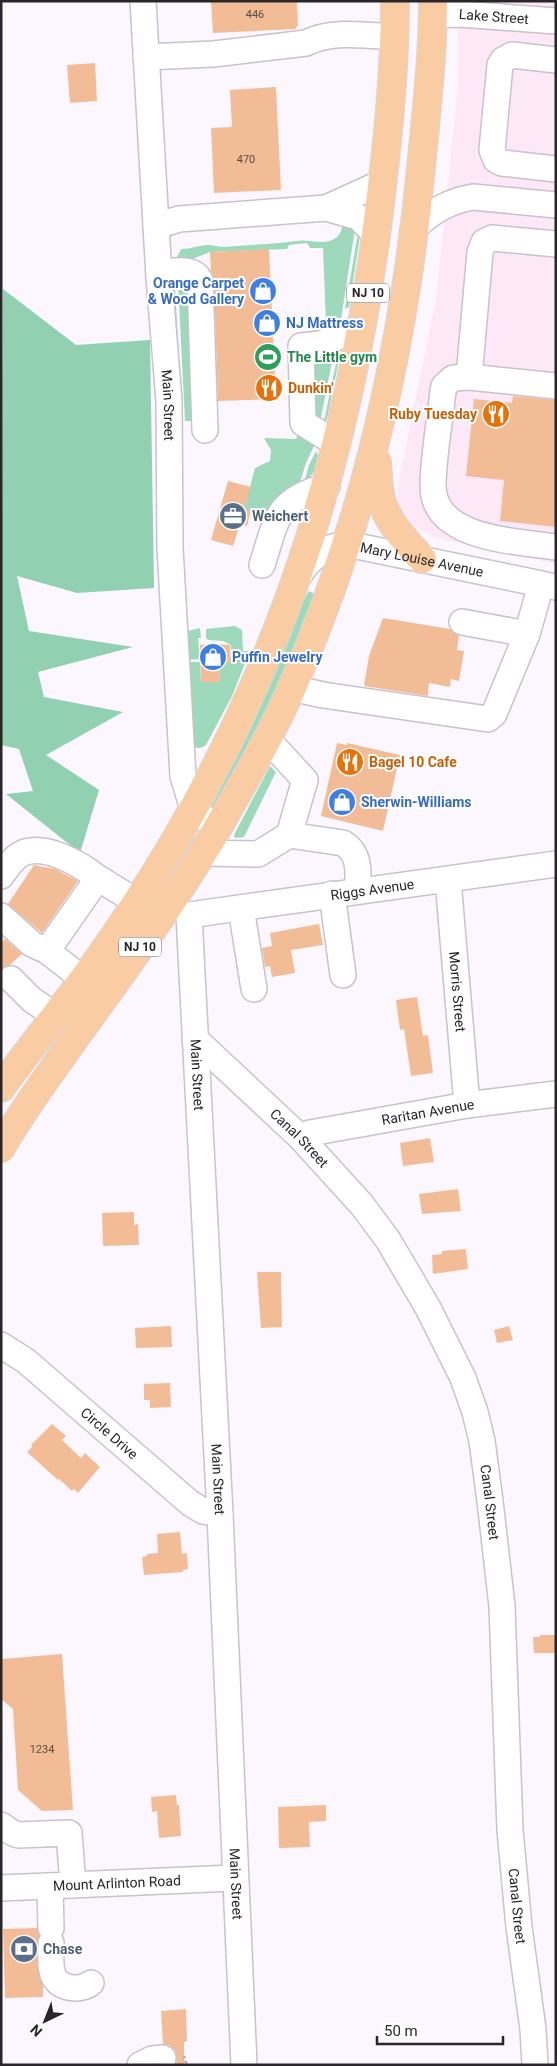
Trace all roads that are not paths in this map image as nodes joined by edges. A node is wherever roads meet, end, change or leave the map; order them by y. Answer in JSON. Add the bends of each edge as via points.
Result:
{"nodes":[{"id":1,"x":143,"y":1,"type":"edge"},
{"id":2,"x":395,"y":1,"type":"edge"},
{"id":3,"x":426,"y":6,"type":"edge"},
{"id":4,"x":556,"y":21,"type":"edge"},
{"id":5,"x":393,"y":37,"type":"junction"},
{"id":6,"x":146,"y":57,"type":"junction"},
{"id":7,"x":556,"y":60,"type":"edge"},
{"id":8,"x":556,"y":169,"type":"edge"},
{"id":9,"x":383,"y":182,"type":"junction"},
{"id":10,"x":556,"y":205,"type":"edge"},
{"id":11,"x":326,"y":208,"type":"junction"},
{"id":12,"x":156,"y":226,"type":"junction"},
{"id":13,"x":415,"y":227,"type":"junction"},
{"id":14,"x":376,"y":235,"type":"junction"},
{"id":15,"x":556,"y":244,"type":"edge"},
{"id":16,"x":159,"y":272,"type":"junction"},
{"id":17,"x":362,"y":327,"type":"junction"},
{"id":18,"x":469,"y":377,"type":"junction"},
{"id":19,"x":556,"y":386,"type":"edge"},
{"id":20,"x":205,"y":430,"type":"dead end"},
{"id":21,"x":337,"y":444,"type":"junction"},
{"id":22,"x":376,"y":445,"type":"junction"},
{"id":23,"x":327,"y":486,"type":"junction"},
{"id":24,"x":489,"y":536,"type":"junction"},
{"id":25,"x":347,"y":544,"type":"junction"},
{"id":26,"x":556,"y":547,"type":"edge"},
{"id":27,"x":422,"y":559,"type":"junction"},
{"id":28,"x":262,"y":565,"type":"dead end"},
{"id":29,"x":478,"y":572,"type":"junction"},
{"id":30,"x":298,"y":577,"type":"junction"},
{"id":31,"x":548,"y":586,"type":"edge"},
{"id":32,"x":462,"y":622,"type":"dead end"},
{"id":33,"x":526,"y":634,"type":"junction"},
{"id":34,"x":292,"y":688,"type":"junction"},
{"id":35,"x":267,"y":739,"type":"junction"},
{"id":36,"x":193,"y":809,"type":"junction"},
{"id":37,"x":217,"y":828,"type":"junction"},
{"id":38,"x":289,"y":836,"type":"junction"},
{"id":39,"x":202,"y":853,"type":"junction"},
{"id":40,"x":556,"y":864,"type":"edge"},
{"id":41,"x":1,"y":876,"type":"edge"},
{"id":42,"x":98,"y":878,"type":"junction"},
{"id":43,"x":448,"y":880,"type":"junction"},
{"id":44,"x":357,"y":890,"type":"junction"},
{"id":45,"x":332,"y":894,"type":"junction"},
{"id":46,"x":137,"y":902,"type":"junction"},
{"id":47,"x":241,"y":908,"type":"junction"},
{"id":48,"x":179,"y":909,"type":"junction"},
{"id":49,"x":1,"y":916,"type":"edge"},
{"id":50,"x":47,"y":951,"type":"junction"},
{"id":51,"x":343,"y":975,"type":"dead end"},
{"id":52,"x":11,"y":979,"type":"dead end"},
{"id":53,"x":83,"y":979,"type":"junction"},
{"id":54,"x":254,"y":989,"type":"dead end"},
{"id":55,"x":56,"y":1016,"type":"junction"},
{"id":56,"x":195,"y":1039,"type":"junction"},
{"id":57,"x":1,"y":1088,"type":"edge"},
{"id":58,"x":556,"y":1094,"type":"edge"},
{"id":59,"x":467,"y":1105,"type":"junction"},
{"id":60,"x":301,"y":1138,"type":"junction"},
{"id":61,"x":1,"y":1148,"type":"edge"},
{"id":62,"x":1,"y":1345,"type":"edge"},
{"id":63,"x":220,"y":1514,"type":"junction"},
{"id":64,"x":1,"y":1824,"type":"edge"},
{"id":65,"x":234,"y":1878,"type":"junction"},
{"id":66,"x":61,"y":1885,"type":"junction"},
{"id":67,"x":1,"y":1888,"type":"edge"},
{"id":68,"x":91,"y":1984,"type":"dead end"},
{"id":69,"x":244,"y":2065,"type":"edge"},
{"id":70,"x":535,"y":2065,"type":"edge"}],
"edges":[{"from":1,"to":6,"type":"street","name":"Main Street"},
{"from":2,"to":5,"type":"highway","number":"NJ 10"},
{"from":3,"to":4,"type":"street","name":"Lake Street","via":[[461,14]]},
{"from":3,"to":13,"type":"highway","number":"NJ 10"},
{"from":3,"to":25,"type":"highway","via":[[408,103],[398,211],[380,331],[337,519],[338,537]]},
{"from":5,"to":6,"type":"street","via":[[319,36],[306,43],[214,54]]},
{"from":5,"to":9,"type":"highway","number":"NJ 10"},
{"from":6,"to":12,"type":"street","name":"Main Street"},
{"from":7,"to":8,"type":"street","via":[[512,56],[503,60],[492,150],[496,160],[502,163]]},
{"from":9,"to":11,"type":"street"},
{"from":9,"to":14,"type":"highway","number":"NJ 10"},
{"from":10,"to":13,"type":"street","via":[[473,197],[437,209]]},
{"from":11,"to":12,"type":"street","via":[[179,219]]},
{"from":11,"to":14,"type":"street","via":[[358,217]]},
{"from":12,"to":16,"type":"street","name":"Main Street"},
{"from":13,"to":22,"type":"highway","number":"NJ 10","via":[[401,322]]},
{"from":14,"to":17,"type":"highway","number":"NJ 10"},
{"from":15,"to":18,"type":"street","via":[[492,238],[483,245]]},
{"from":16,"to":20,"type":"street","via":[[191,272],[200,280]]},
{"from":16,"to":36,"type":"street","name":"Main Street","via":[[169,401],[170,548],[179,726],[183,776]]},
{"from":17,"to":21,"type":"highway","number":"NJ 10"},
{"from":17,"to":21,"type":"street","via":[[320,344],[301,346],[303,423]]},
{"from":18,"to":19,"type":"street"},
{"from":18,"to":24,"type":"street","via":[[453,378],[444,386],[433,488],[441,512],[451,522]]},
{"from":21,"to":23,"type":"highway","number":"NJ 10"},
{"from":22,"to":25,"type":"highway","number":"NJ 10"},
{"from":22,"to":27,"type":"highway","via":[[384,508],[392,524]]},
{"from":23,"to":28,"type":"street","via":[[307,491],[283,509],[276,519]]},
{"from":23,"to":30,"type":"highway","number":"NJ 10"},
{"from":24,"to":26,"type":"street"},
{"from":24,"to":29,"type":"street"},
{"from":25,"to":27,"type":"street","name":"Mary Louise Avenue"},
{"from":25,"to":30,"type":"street","name":"Mary Louise Avenue","via":[[319,553]]},
{"from":25,"to":34,"type":"highway","number":"NJ 10"},
{"from":27,"to":29,"type":"street","name":"Mary Louise Avenue"},
{"from":29,"to":31,"type":"street","name":"Mary Louise Avenue"},
{"from":30,"to":36,"type":"highway","number":"NJ 10","via":[[242,716]]},
{"from":31,"to":33,"type":"street"},
{"from":32,"to":33,"type":"street"},
{"from":33,"to":34,"type":"street","via":[[494,714],[488,719]]},
{"from":34,"to":35,"type":"highway","number":"NJ 10"},
{"from":35,"to":37,"type":"highway","number":"NJ 10"},
{"from":35,"to":38,"type":"street","via":[[305,780]]},
{"from":36,"to":37,"type":"street"},
{"from":36,"to":46,"type":"highway","number":"NJ 10"},
{"from":37,"to":39,"type":"highway","number":"NJ 10"},
{"from":38,"to":39,"type":"street","via":[[258,854]]},
{"from":38,"to":44,"type":"street","via":[[335,842],[350,848],[355,854],[359,875]]},
{"from":39,"to":48,"type":"highway","number":"NJ 10"},
{"from":40,"to":43,"type":"street","name":"Riggs Avenue"},
{"from":41,"to":42,"type":"street","via":[[20,854],[41,850],[63,857]]},
{"from":42,"to":46,"type":"street"},
{"from":42,"to":50,"type":"street"},
{"from":43,"to":44,"type":"street","name":"Riggs Avenue"},
{"from":43,"to":59,"type":"street","name":"Morris Street"},
{"from":44,"to":45,"type":"street","name":"Riggs Avenue"},
{"from":45,"to":47,"type":"street","name":"Riggs Avenue"},
{"from":45,"to":51,"type":"street"},
{"from":46,"to":53,"type":"highway","number":"NJ 10"},
{"from":47,"to":48,"type":"street","name":"Riggs Avenue"},
{"from":47,"to":54,"type":"street"},
{"from":48,"to":56,"type":"street","name":"Main Street"},
{"from":48,"to":61,"type":"highway","number":"NJ 10","via":[[147,938],[27,1106]]},
{"from":49,"to":50,"type":"street","via":[[32,944]]},
{"from":50,"to":53,"type":"street"},
{"from":52,"to":55,"type":"street","via":[[32,1000]]},
{"from":53,"to":55,"type":"highway","number":"NJ 10"},
{"from":55,"to":57,"type":"highway","number":"NJ 10"},
{"from":56,"to":60,"type":"street","name":"Canal Street"},
{"from":56,"to":63,"type":"street","name":"Main Street"},
{"from":58,"to":59,"type":"street","name":"Raritan Avenue"},
{"from":59,"to":60,"type":"street","name":"Raritan Avenue","via":[[310,1133]]},
{"from":60,"to":70,"type":"street","name":"Canal Street","via":[[362,1204],[388,1240],[452,1355],[475,1412],[482,1442],[502,1606],[510,1830]]},
{"from":62,"to":63,"type":"street","name":"Circle Drive","via":[[26,1361],[190,1502],[203,1511]]},
{"from":63,"to":65,"type":"street","name":"Main Street"},
{"from":64,"to":66,"type":"street","via":[[18,1835],[69,1833]]},
{"from":65,"to":66,"type":"street","name":"Mount Arlinton Road"},
{"from":65,"to":69,"type":"street","name":"Main Street"},
{"from":66,"to":67,"type":"street","name":"Mount Arlinton Road"},
{"from":66,"to":68,"type":"street","via":[[51,1935],[52,1972],[65,1986],[73,1988]]}]}
